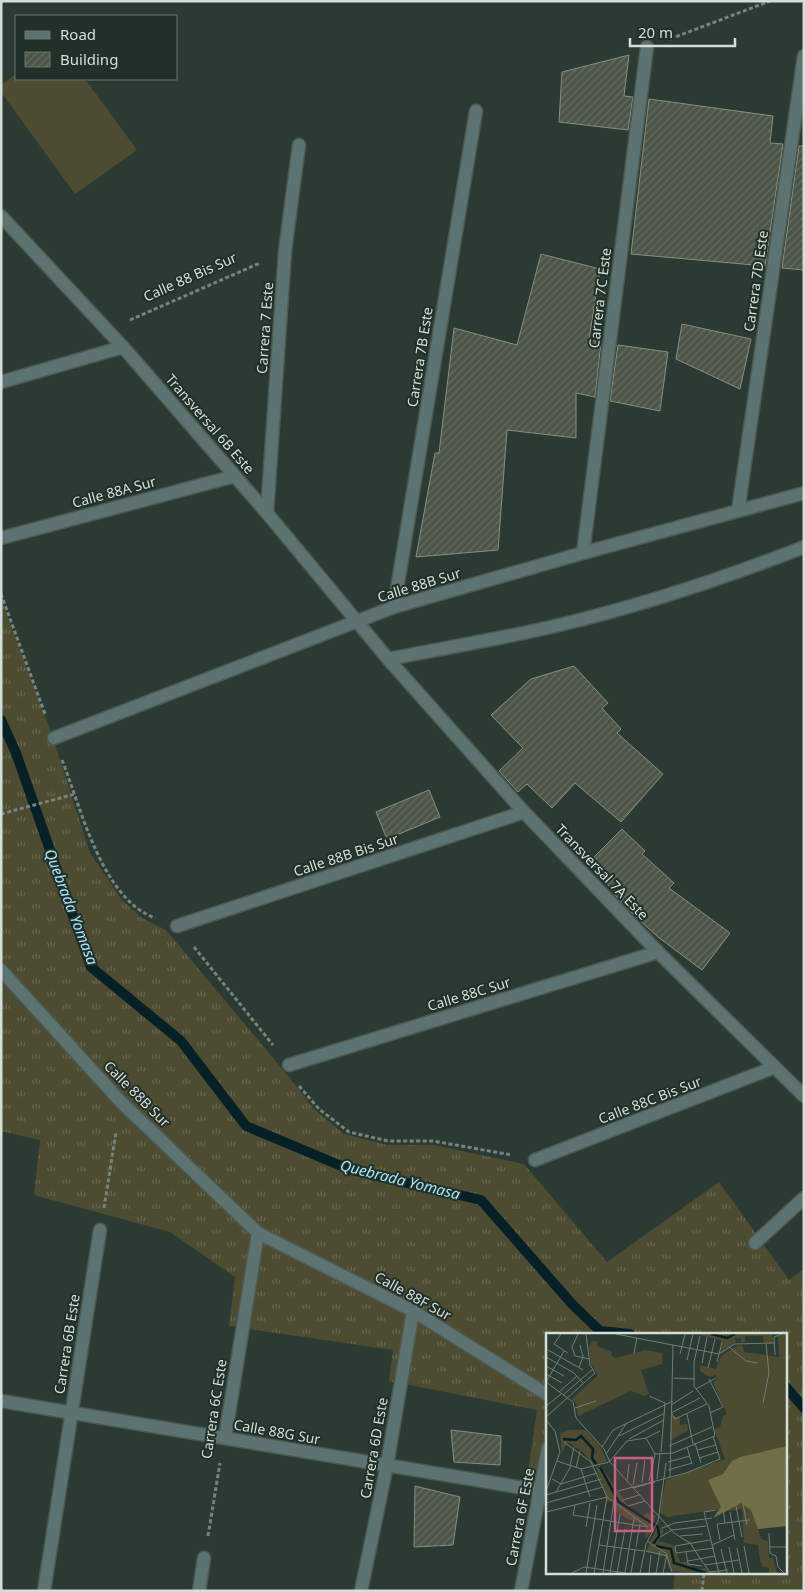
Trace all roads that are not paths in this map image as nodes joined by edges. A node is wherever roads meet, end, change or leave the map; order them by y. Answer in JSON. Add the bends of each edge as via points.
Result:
{"nodes":[{"id":1,"x":647,"y":47,"type":"road end"},
{"id":2,"x":804,"y":56,"type":"edge"},
{"id":3,"x":476,"y":111,"type":"dead end"},
{"id":4,"x":299,"y":146,"type":"dead end"},
{"id":5,"x":1,"y":216,"type":"edge"},
{"id":6,"x":123,"y":347,"type":"junction"},
{"id":7,"x":1,"y":382,"type":"edge"},
{"id":8,"x":234,"y":476,"type":"junction"},
{"id":9,"x":804,"y":493,"type":"edge"},
{"id":10,"x":738,"y":511,"type":"junction"},
{"id":11,"x":267,"y":513,"type":"junction"},
{"id":12,"x":1,"y":538,"type":"edge"},
{"id":13,"x":804,"y":547,"type":"edge"},
{"id":14,"x":583,"y":553,"type":"junction"},
{"id":15,"x":394,"y":607,"type":"junction"},
{"id":16,"x":357,"y":622,"type":"junction"},
{"id":17,"x":388,"y":659,"type":"junction"},
{"id":18,"x":54,"y":738,"type":"road end"},
{"id":19,"x":524,"y":812,"type":"junction"},
{"id":20,"x":177,"y":926,"type":"road end"},
{"id":21,"x":658,"y":952,"type":"junction"},
{"id":22,"x":1,"y":970,"type":"edge"},
{"id":23,"x":289,"y":1064,"type":"dead end"},
{"id":24,"x":775,"y":1067,"type":"junction"},
{"id":25,"x":804,"y":1096,"type":"edge"},
{"id":26,"x":535,"y":1160,"type":"dead end"},
{"id":27,"x":804,"y":1198,"type":"edge"},
{"id":28,"x":100,"y":1230,"type":"road end"},
{"id":29,"x":258,"y":1233,"type":"junction"},
{"id":30,"x":755,"y":1243,"type":"dead end"},
{"id":31,"x":413,"y":1311,"type":"junction"},
{"id":32,"x":546,"y":1394,"type":"edge"},
{"id":33,"x":1,"y":1401,"type":"edge"},
{"id":34,"x":72,"y":1412,"type":"junction"},
{"id":35,"x":225,"y":1438,"type":"junction"},
{"id":36,"x":387,"y":1465,"type":"junction"},
{"id":37,"x":546,"y":1470,"type":"edge"},
{"id":38,"x":544,"y":1491,"type":"edge"},
{"id":39,"x":204,"y":1558,"type":"road end"},
{"id":40,"x":44,"y":1591,"type":"edge"},
{"id":41,"x":199,"y":1591,"type":"edge"},
{"id":42,"x":361,"y":1591,"type":"edge"},
{"id":43,"x":521,"y":1591,"type":"edge"}],
"edges":[{"from":1,"to":14,"type":"street","name":"Carrera 7C Este"},
{"from":2,"to":10,"type":"street","name":"Carrera 7D Este"},
{"from":3,"to":15,"type":"street","name":"Carrera 7B Este"},
{"from":4,"to":11,"type":"street","name":"Carrera 7 Este","via":[[285,251]]},
{"from":5,"to":6,"type":"street","name":"Transversal 6B Este"},
{"from":6,"to":7,"type":"street"},
{"from":6,"to":8,"type":"street","name":"Transversal 6B Este"},
{"from":8,"to":11,"type":"street","name":"Transversal 6B Este"},
{"from":8,"to":12,"type":"street","name":"Calle 88A Sur"},
{"from":9,"to":10,"type":"street","name":"Calle 88B Sur"},
{"from":10,"to":14,"type":"street","name":"Calle 88B Sur"},
{"from":11,"to":16,"type":"street","name":"Transversal 6B Este"},
{"from":13,"to":17,"type":"street","via":[[738,573],[643,603],[554,626]]},
{"from":14,"to":15,"type":"street","name":"Calle 88B Sur"},
{"from":15,"to":16,"type":"street","name":"Calle 88B Sur"},
{"from":16,"to":17,"type":"street","name":"Transversal 6B Este"},
{"from":16,"to":18,"type":"street","name":"Calle 88B Sur"},
{"from":17,"to":19,"type":"street","name":"Transversal 7A Este"},
{"from":19,"to":20,"type":"street","name":"Calle 88B Bis Sur"},
{"from":19,"to":21,"type":"street","name":"Transversal 7A Este"},
{"from":21,"to":23,"type":"street","name":"Calle 88C Sur"},
{"from":21,"to":24,"type":"street","name":"Transversal 7A Este"},
{"from":22,"to":29,"type":"street","name":"Calle 88B Sur","via":[[121,1102]]},
{"from":24,"to":25,"type":"street","name":"Transversal 7A Este"},
{"from":24,"to":26,"type":"street","name":"Calle 88C Bis Sur"},
{"from":27,"to":30,"type":"street"},
{"from":28,"to":34,"type":"street","name":"Carrera 6B Este"},
{"from":29,"to":31,"type":"street","name":"Calle 88F Sur"},
{"from":29,"to":35,"type":"street","name":"Carrera 6C Este"},
{"from":31,"to":32,"type":"street","name":"Calle 88F Sur"},
{"from":31,"to":36,"type":"street","name":"Carrera 6D Este"},
{"from":33,"to":34,"type":"street","name":"Calle 88G Sur"},
{"from":34,"to":35,"type":"street","name":"Calle 88G Sur"},
{"from":34,"to":40,"type":"street","name":"Carrera 6B Este"},
{"from":35,"to":36,"type":"street","name":"Calle 88G Sur"},
{"from":36,"to":38,"type":"street","name":"Calle 88G Sur"},
{"from":36,"to":42,"type":"street","name":"Carrera 6D Este"},
{"from":37,"to":38,"type":"street","name":"Carrera 6F Este"},
{"from":38,"to":43,"type":"street","name":"Carrera 6F Este"},
{"from":39,"to":41,"type":"street"}]}
